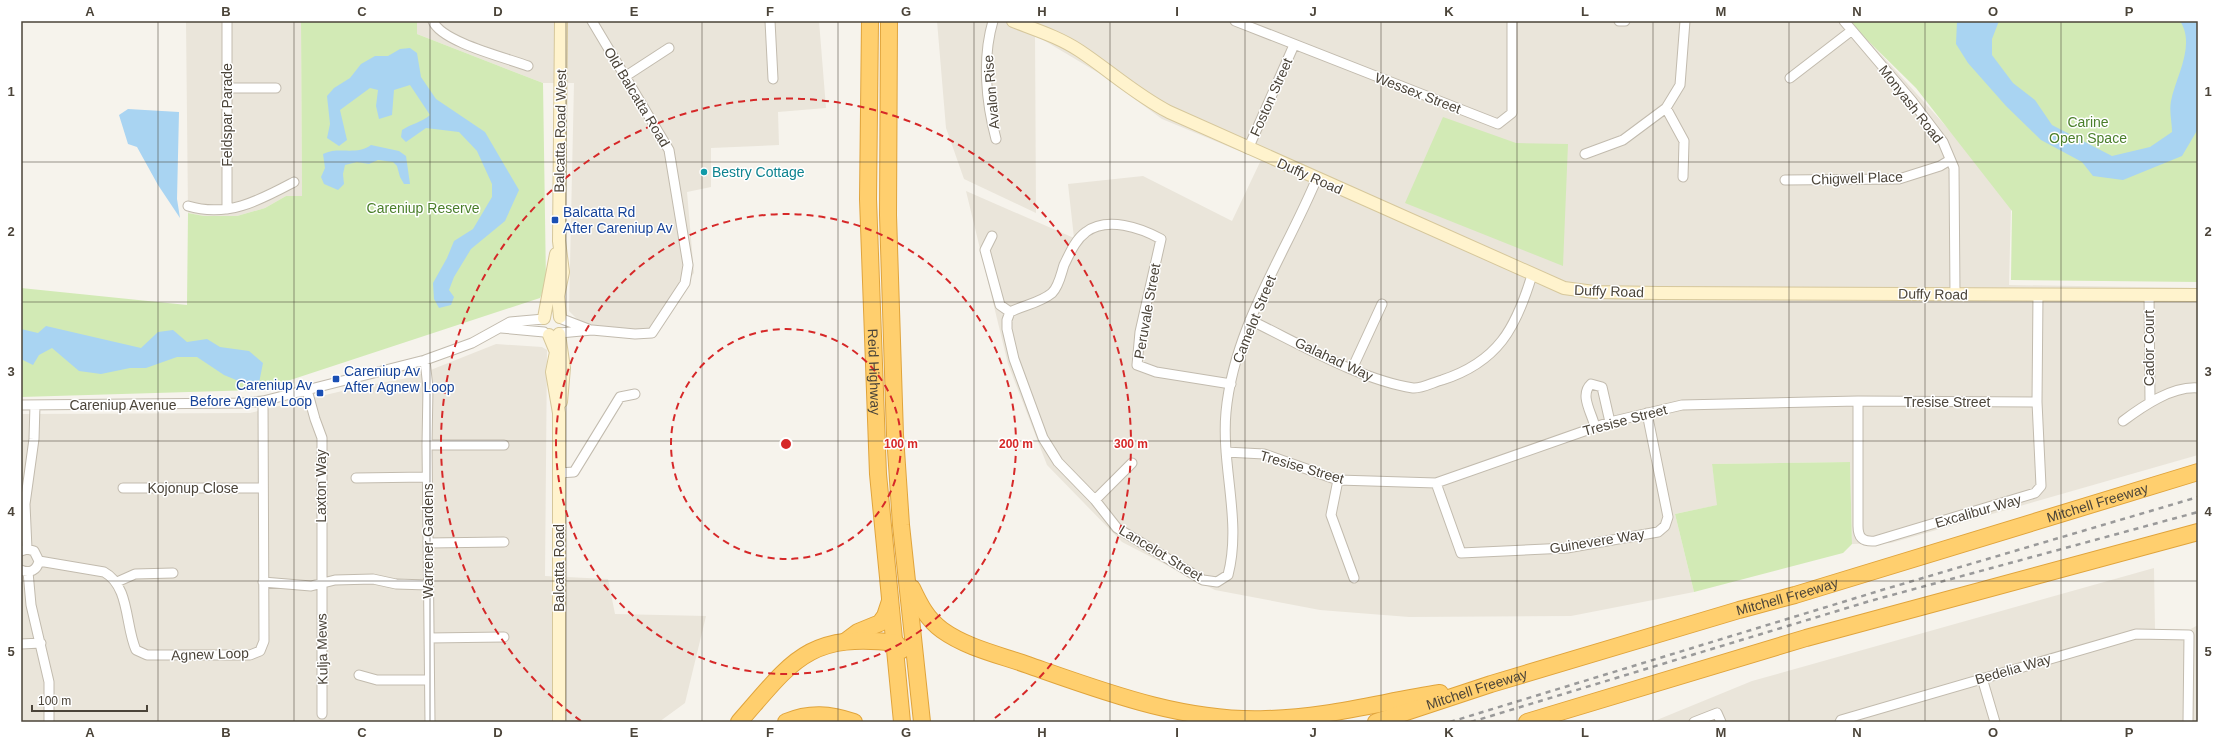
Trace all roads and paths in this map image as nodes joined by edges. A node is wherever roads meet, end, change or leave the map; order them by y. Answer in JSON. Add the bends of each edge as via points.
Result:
{"nodes":[{"id":1,"x":227,"y":21,"type":"edge"},
{"id":2,"x":433,"y":21,"type":"edge"},
{"id":3,"x":561,"y":21,"type":"edge"},
{"id":4,"x":592,"y":21,"type":"edge"},
{"id":5,"x":770,"y":21,"type":"edge"},
{"id":6,"x":866,"y":21,"type":"edge"},
{"id":7,"x":870,"y":21,"type":"edge"},
{"id":8,"x":889,"y":21,"type":"edge"},
{"id":9,"x":993,"y":21,"type":"edge"},
{"id":10,"x":1012,"y":21,"type":"edge"},
{"id":11,"x":1235,"y":21,"type":"edge"},
{"id":12,"x":1512,"y":21,"type":"edge"},
{"id":13,"x":1619,"y":21,"type":"edge"},
{"id":14,"x":1625,"y":21,"type":"edge"},
{"id":15,"x":1685,"y":21,"type":"edge"},
{"id":16,"x":1844,"y":21,"type":"edge"},
{"id":17,"x":1851,"y":30,"type":"junction"},
{"id":18,"x":1294,"y":45,"type":"junction"},
{"id":19,"x":668,"y":48,"type":"dead end"},
{"id":20,"x":869,"y":53,"type":"junction"},
{"id":21,"x":528,"y":66,"type":"dead end"},
{"id":22,"x":626,"y":76,"type":"junction"},
{"id":23,"x":1790,"y":78,"type":"dead end"},
{"id":24,"x":773,"y":79,"type":"dead end"},
{"id":25,"x":227,"y":88,"type":"junction"},
{"id":26,"x":276,"y":88,"type":"dead end"},
{"id":27,"x":1666,"y":108,"type":"junction"},
{"id":28,"x":996,"y":139,"type":"dead end"},
{"id":29,"x":1248,"y":149,"type":"junction"},
{"id":30,"x":1585,"y":154,"type":"dead end"},
{"id":31,"x":1950,"y":160,"type":"junction"},
{"id":32,"x":1683,"y":177,"type":"dead end"},
{"id":33,"x":1317,"y":178,"type":"junction"},
{"id":34,"x":1785,"y":180,"type":"dead end"},
{"id":35,"x":294,"y":182,"type":"dead end"},
{"id":36,"x":188,"y":206,"type":"dead end"},
{"id":37,"x":227,"y":209,"type":"junction"},
{"id":38,"x":992,"y":236,"type":"dead end"},
{"id":39,"x":559,"y":241,"type":"junction"},
{"id":40,"x":1532,"y":274,"type":"junction"},
{"id":41,"x":1955,"y":294,"type":"junction"},
{"id":42,"x":2149,"y":294,"type":"junction"},
{"id":43,"x":2198,"y":294,"type":"edge"},
{"id":44,"x":2038,"y":295,"type":"junction"},
{"id":45,"x":1382,"y":304,"type":"dead end"},
{"id":46,"x":1010,"y":312,"type":"junction"},
{"id":47,"x":561,"y":318,"type":"junction"},
{"id":48,"x":544,"y":319,"type":"junction"},
{"id":49,"x":1250,"y":320,"type":"junction"},
{"id":50,"x":501,"y":328,"type":"junction"},
{"id":51,"x":592,"y":330,"type":"junction"},
{"id":52,"x":553,"y":333,"type":"junction"},
{"id":53,"x":425,"y":360,"type":"junction"},
{"id":54,"x":1352,"y":369,"type":"junction"},
{"id":55,"x":1231,"y":384,"type":"junction"},
{"id":56,"x":2198,"y":388,"type":"edge"},
{"id":57,"x":307,"y":390,"type":"junction"},
{"id":58,"x":635,"y":394,"type":"dead end"},
{"id":59,"x":263,"y":401,"type":"junction"},
{"id":60,"x":1858,"y":401,"type":"junction"},
{"id":61,"x":2150,"y":401,"type":"junction"},
{"id":62,"x":2038,"y":402,"type":"junction"},
{"id":63,"x":21,"y":405,"type":"edge"},
{"id":64,"x":35,"y":405,"type":"junction"},
{"id":65,"x":1647,"y":413,"type":"junction"},
{"id":66,"x":2123,"y":420,"type":"dead end"},
{"id":67,"x":1610,"y":422,"type":"junction"},
{"id":68,"x":1595,"y":427,"type":"junction"},
{"id":69,"x":427,"y":445,"type":"junction"},
{"id":70,"x":504,"y":445,"type":"dead end"},
{"id":71,"x":1226,"y":452,"type":"junction"},
{"id":72,"x":1132,"y":463,"type":"dead end"},
{"id":73,"x":2198,"y":472,"type":"edge"},
{"id":74,"x":559,"y":473,"type":"junction"},
{"id":75,"x":427,"y":477,"type":"junction"},
{"id":76,"x":356,"y":478,"type":"dead end"},
{"id":77,"x":1338,"y":480,"type":"junction"},
{"id":78,"x":1436,"y":483,"type":"junction"},
{"id":79,"x":124,"y":488,"type":"dead end"},
{"id":80,"x":263,"y":488,"type":"junction"},
{"id":81,"x":1095,"y":500,"type":"junction"},
{"id":82,"x":2198,"y":532,"type":"edge"},
{"id":83,"x":504,"y":542,"type":"dead end"},
{"id":84,"x":428,"y":543,"type":"junction"},
{"id":85,"x":24,"y":550,"type":"edge"},
{"id":86,"x":39,"y":561,"type":"junction"},
{"id":87,"x":24,"y":571,"type":"edge"},
{"id":88,"x":173,"y":573,"type":"dead end"},
{"id":89,"x":1354,"y":578,"type":"dead end"},
{"id":90,"x":908,"y":580,"type":"junction"},
{"id":91,"x":117,"y":582,"type":"junction"},
{"id":92,"x":263,"y":582,"type":"junction"},
{"id":93,"x":1217,"y":582,"type":"joint"},
{"id":94,"x":321,"y":584,"type":"junction"},
{"id":95,"x":428,"y":586,"type":"junction"},
{"id":96,"x":890,"y":598,"type":"junction"},
{"id":97,"x":504,"y":637,"type":"dead end"},
{"id":98,"x":429,"y":638,"type":"junction"},
{"id":99,"x":846,"y":641,"type":"junction"},
{"id":100,"x":41,"y":643,"type":"junction"},
{"id":101,"x":896,"y":643,"type":"junction"},
{"id":102,"x":21,"y":644,"type":"edge"},
{"id":103,"x":917,"y":674,"type":"junction"},
{"id":104,"x":359,"y":675,"type":"dead end"},
{"id":105,"x":1982,"y":678,"type":"junction"},
{"id":106,"x":428,"y":680,"type":"junction"},
{"id":107,"x":1669,"y":681,"type":"junction"},
{"id":108,"x":1491,"y":684,"type":"junction"},
{"id":109,"x":322,"y":714,"type":"dead end"},
{"id":110,"x":49,"y":722,"type":"edge"},
{"id":111,"x":430,"y":722,"type":"edge"},
{"id":112,"x":559,"y":722,"type":"edge"},
{"id":113,"x":739,"y":722,"type":"edge"},
{"id":114,"x":786,"y":722,"type":"edge"},
{"id":115,"x":854,"y":722,"type":"edge"},
{"id":116,"x":902,"y":722,"type":"edge"},
{"id":117,"x":922,"y":722,"type":"edge"},
{"id":118,"x":1376,"y":722,"type":"edge"},
{"id":119,"x":1527,"y":722,"type":"edge"},
{"id":120,"x":1568,"y":722,"type":"edge"},
{"id":121,"x":1694,"y":722,"type":"edge"},
{"id":122,"x":1721,"y":722,"type":"edge"},
{"id":123,"x":1840,"y":722,"type":"edge"},
{"id":124,"x":1995,"y":722,"type":"edge"},
{"id":125,"x":2188,"y":722,"type":"edge"}],
"edges":[{"from":1,"to":25,"type":"street","name":"Feldspar Parade"},
{"from":2,"to":21,"type":"street","via":[[446,35]]},
{"from":3,"to":39,"type":"main road","name":"Balcatta Road West"},
{"from":4,"to":22,"type":"street","name":"Old Balcatta Road"},
{"from":5,"to":24,"type":"street"},
{"from":6,"to":20,"type":"highway"},
{"from":7,"to":20,"type":"highway","name":"Reid Highway"},
{"from":8,"to":90,"type":"highway","name":"Reid Highway","via":[[888,215],[892,334],[898,471]]},
{"from":9,"to":28,"type":"street","name":"Avalon Rise","via":[[986,53],[986,72],[991,121]]},
{"from":10,"to":29,"type":"main road","name":"Duffy Road","via":[[1064,41],[1151,103]]},
{"from":11,"to":18,"type":"street","name":"Wessex Street"},
{"from":12,"to":18,"type":"street","name":"Wessex Street","via":[[1512,113],[1498,124]]},
{"from":13,"to":14,"type":"street"},
{"from":15,"to":27,"type":"street","via":[[1680,85]]},
{"from":16,"to":17,"type":"street","name":"Monyash Road"},
{"from":17,"to":23,"type":"street"},
{"from":17,"to":31,"type":"street","name":"Monyash Road","via":[[1912,101],[1942,142]]},
{"from":18,"to":29,"type":"street","name":"Foston Street"},
{"from":19,"to":22,"type":"street"},
{"from":20,"to":96,"type":"highway","name":"Reid Highway","via":[[868,199],[875,406],[883,542]]},
{"from":22,"to":51,"type":"street","name":"Old Balcatta Road","via":[[669,150],[688,265],[685,283],[652,333]]},
{"from":25,"to":26,"type":"street"},
{"from":25,"to":37,"type":"street","name":"Feldspar Parade"},
{"from":27,"to":30,"type":"street","via":[[1623,140]]},
{"from":27,"to":32,"type":"street","via":[[1684,141]]},
{"from":29,"to":33,"type":"main road","name":"Duffy Road"},
{"from":31,"to":34,"type":"street","name":"Chigwell Place","via":[[1940,166],[1899,179]]},
{"from":31,"to":41,"type":"street","name":"Monyash Road","via":[[1954,168],[1955,186]]},
{"from":33,"to":40,"type":"main road","name":"Duffy Road"},
{"from":33,"to":49,"type":"street","name":"Camelot Street"},
{"from":35,"to":37,"type":"street","via":[[243,207]]},
{"from":36,"to":37,"type":"street","via":[[198,209]]},
{"from":38,"to":46,"type":"street","via":[[985,250],[1000,305]]},
{"from":39,"to":47,"type":"main road","name":"Balcatta Road West","via":[[563,272],[558,296]]},
{"from":39,"to":48,"type":"main road","name":"Balcatta Road West"},
{"from":40,"to":41,"type":"main road","name":"Duffy Road","via":[[1564,288],[1588,291]]},
{"from":40,"to":54,"type":"street","name":"Galahad Way","via":[[1518,315],[1509,332],[1491,353],[1466,371],[1415,388],[1373,379]]},
{"from":41,"to":44,"type":"main road","name":"Duffy Road"},
{"from":42,"to":43,"type":"main road","name":"Duffy Road"},
{"from":42,"to":44,"type":"main road","name":"Duffy Road"},
{"from":42,"to":61,"type":"street","name":"Cador Court"},
{"from":44,"to":62,"type":"street","name":"Excalibur Way"},
{"from":45,"to":54,"type":"street"},
{"from":46,"to":55,"type":"street","name":"Peruvale Street","via":[[1053,292],[1074,246],[1087,231],[1103,226],[1122,225],[1143,229],[1161,239],[1140,332],[1137,365],[1156,372]]},
{"from":46,"to":81,"type":"street","name":"Lancelot Street","via":[[1007,329],[1029,403],[1047,444],[1058,462]]},
{"from":47,"to":48,"type":"main road","via":[[553,314]]},
{"from":47,"to":51,"type":"street"},
{"from":47,"to":52,"type":"main road","via":[[563,326]]},
{"from":48,"to":50,"type":"street","name":"Careniup Avenue","via":[[510,322]]},
{"from":48,"to":52,"type":"main road","via":[[542,325]]},
{"from":49,"to":54,"type":"street","name":"Galahad Way"},
{"from":49,"to":55,"type":"street","name":"Camelot Street","via":[[1233,367]]},
{"from":50,"to":52,"type":"street"},
{"from":50,"to":53,"type":"street","name":"Careniup Avenue","via":[[472,343]]},
{"from":51,"to":52,"type":"street"},
{"from":52,"to":74,"type":"main road","name":"Balcatta Road","via":[[556,352],[552,372],[558,413]]},
{"from":53,"to":57,"type":"street","name":"Careniup Avenue"},
{"from":53,"to":69,"type":"street","name":"Warrener Gardens","via":[[428,388]]},
{"from":55,"to":71,"type":"street","name":"Camelot Street","via":[[1226,412]]},
{"from":56,"to":61,"type":"street","name":"Cador Court","via":[[2190,388]]},
{"from":57,"to":59,"type":"street","name":"Careniup Avenue"},
{"from":57,"to":94,"type":"street","name":"Laxton Way","via":[[322,438]]},
{"from":58,"to":74,"type":"street","via":[[620,397],[574,472]]},
{"from":59,"to":64,"type":"street","name":"Careniup Avenue"},
{"from":59,"to":80,"type":"street","name":"Agnew Loop"},
{"from":60,"to":62,"type":"street","name":"Tresise Street"},
{"from":60,"to":62,"type":"street","name":"Excalibur Way","via":[[1858,534],[1862,539],[1871,541],[2038,491]]},
{"from":60,"to":65,"type":"street","name":"Tresise Street","via":[[1682,405]]},
{"from":61,"to":66,"type":"street","name":"Cador Court"},
{"from":63,"to":64,"type":"street","name":"Careniup Avenue"},
{"from":64,"to":85,"type":"street","via":[[34,439],[25,504]]},
{"from":65,"to":67,"type":"street","name":"Tresise Street"},
{"from":65,"to":78,"type":"street","name":"Guinevere Way","via":[[1668,517],[1665,526],[1658,532],[1567,548],[1461,553]]},
{"from":67,"to":68,"type":"street","name":"Tresise Street"},
{"from":67,"to":68,"type":"street","via":[[1602,387],[1591,384],[1587,388],[1585,399]]},
{"from":68,"to":78,"type":"street","name":"Tresise Street"},
{"from":69,"to":70,"type":"street"},
{"from":69,"to":75,"type":"street","name":"Warrener Gardens"},
{"from":71,"to":77,"type":"street","name":"Tresise Street","via":[[1264,454]]},
{"from":71,"to":93,"type":"street","name":"Camelot Street","via":[[1233,522],[1233,556],[1228,575]]},
{"from":72,"to":81,"type":"street"},
{"from":73,"to":108,"type":"highway","name":"Mitchell Freeway","via":[[1803,593]]},
{"from":74,"to":112,"type":"main road","name":"Balcatta Road"},
{"from":75,"to":76,"type":"street"},
{"from":75,"to":84,"type":"street","name":"Warrener Gardens"},
{"from":77,"to":78,"type":"street","name":"Tresise Street"},
{"from":77,"to":89,"type":"street","via":[[1331,515]]},
{"from":79,"to":80,"type":"street","name":"Kojonup Close"},
{"from":80,"to":92,"type":"street","name":"Agnew Loop"},
{"from":81,"to":93,"type":"street","name":"Lancelot Street","via":[[1117,528],[1203,580]]},
{"from":82,"to":107,"type":"highway","via":[[1806,638]]},
{"from":83,"to":84,"type":"street"},
{"from":84,"to":95,"type":"street","name":"Warrener Gardens"},
{"from":85,"to":86,"type":"street","via":[[34,551]]},
{"from":86,"to":87,"type":"street","via":[[36,569]]},
{"from":86,"to":91,"type":"street","via":[[104,572]]},
{"from":87,"to":100,"type":"street"},
{"from":88,"to":91,"type":"street","via":[[135,574]]},
{"from":90,"to":103,"type":"highway","name":"Reid Highway"},
{"from":90,"to":108,"type":"highway","via":[[929,619],[968,644],[1084,685],[1164,708],[1217,717],[1265,719],[1315,716]]},
{"from":91,"to":92,"type":"street","name":"Agnew Loop","via":[[126,611],[130,637],[136,650],[147,655],[250,655],[260,650],[264,641]]},
{"from":92,"to":94,"type":"street","via":[[295,586]]},
{"from":94,"to":95,"type":"street","via":[[351,579]]},
{"from":94,"to":109,"type":"street","name":"Kulja Mews"},
{"from":95,"to":98,"type":"street","name":"Warrener Gardens"},
{"from":96,"to":99,"type":"highway","via":[[886,616],[880,623],[858,632]]},
{"from":96,"to":101,"type":"highway","name":"Reid Highway"},
{"from":97,"to":98,"type":"street"},
{"from":98,"to":106,"type":"street","name":"Warrener Gardens"},
{"from":99,"to":101,"type":"highway"},
{"from":99,"to":113,"type":"highway","via":[[824,645],[798,658],[778,676]]},
{"from":100,"to":102,"type":"street"},
{"from":100,"to":110,"type":"street","via":[[49,682]]},
{"from":101,"to":103,"type":"highway","via":[[911,660]]},
{"from":101,"to":116,"type":"highway","name":"Reid Highway"},
{"from":103,"to":117,"type":"highway","name":"Reid Highway"},
{"from":104,"to":106,"type":"street","via":[[377,680]]},
{"from":105,"to":123,"type":"street","name":"Bedelia Way"},
{"from":105,"to":124,"type":"street"},
{"from":105,"to":125,"type":"street","name":"Bedelia Way","via":[[2136,634],[2189,635]]},
{"from":106,"to":111,"type":"street","name":"Warrener Gardens"},
{"from":107,"to":119,"type":"highway"},
{"from":107,"to":120,"type":"highway"},
{"from":108,"to":118,"type":"highway","name":"Mitchell Freeway"},
{"from":114,"to":115,"type":"highway","via":[[801,716],[824,714]]},
{"from":121,"to":122,"type":"street","via":[[1717,713]]}]}
